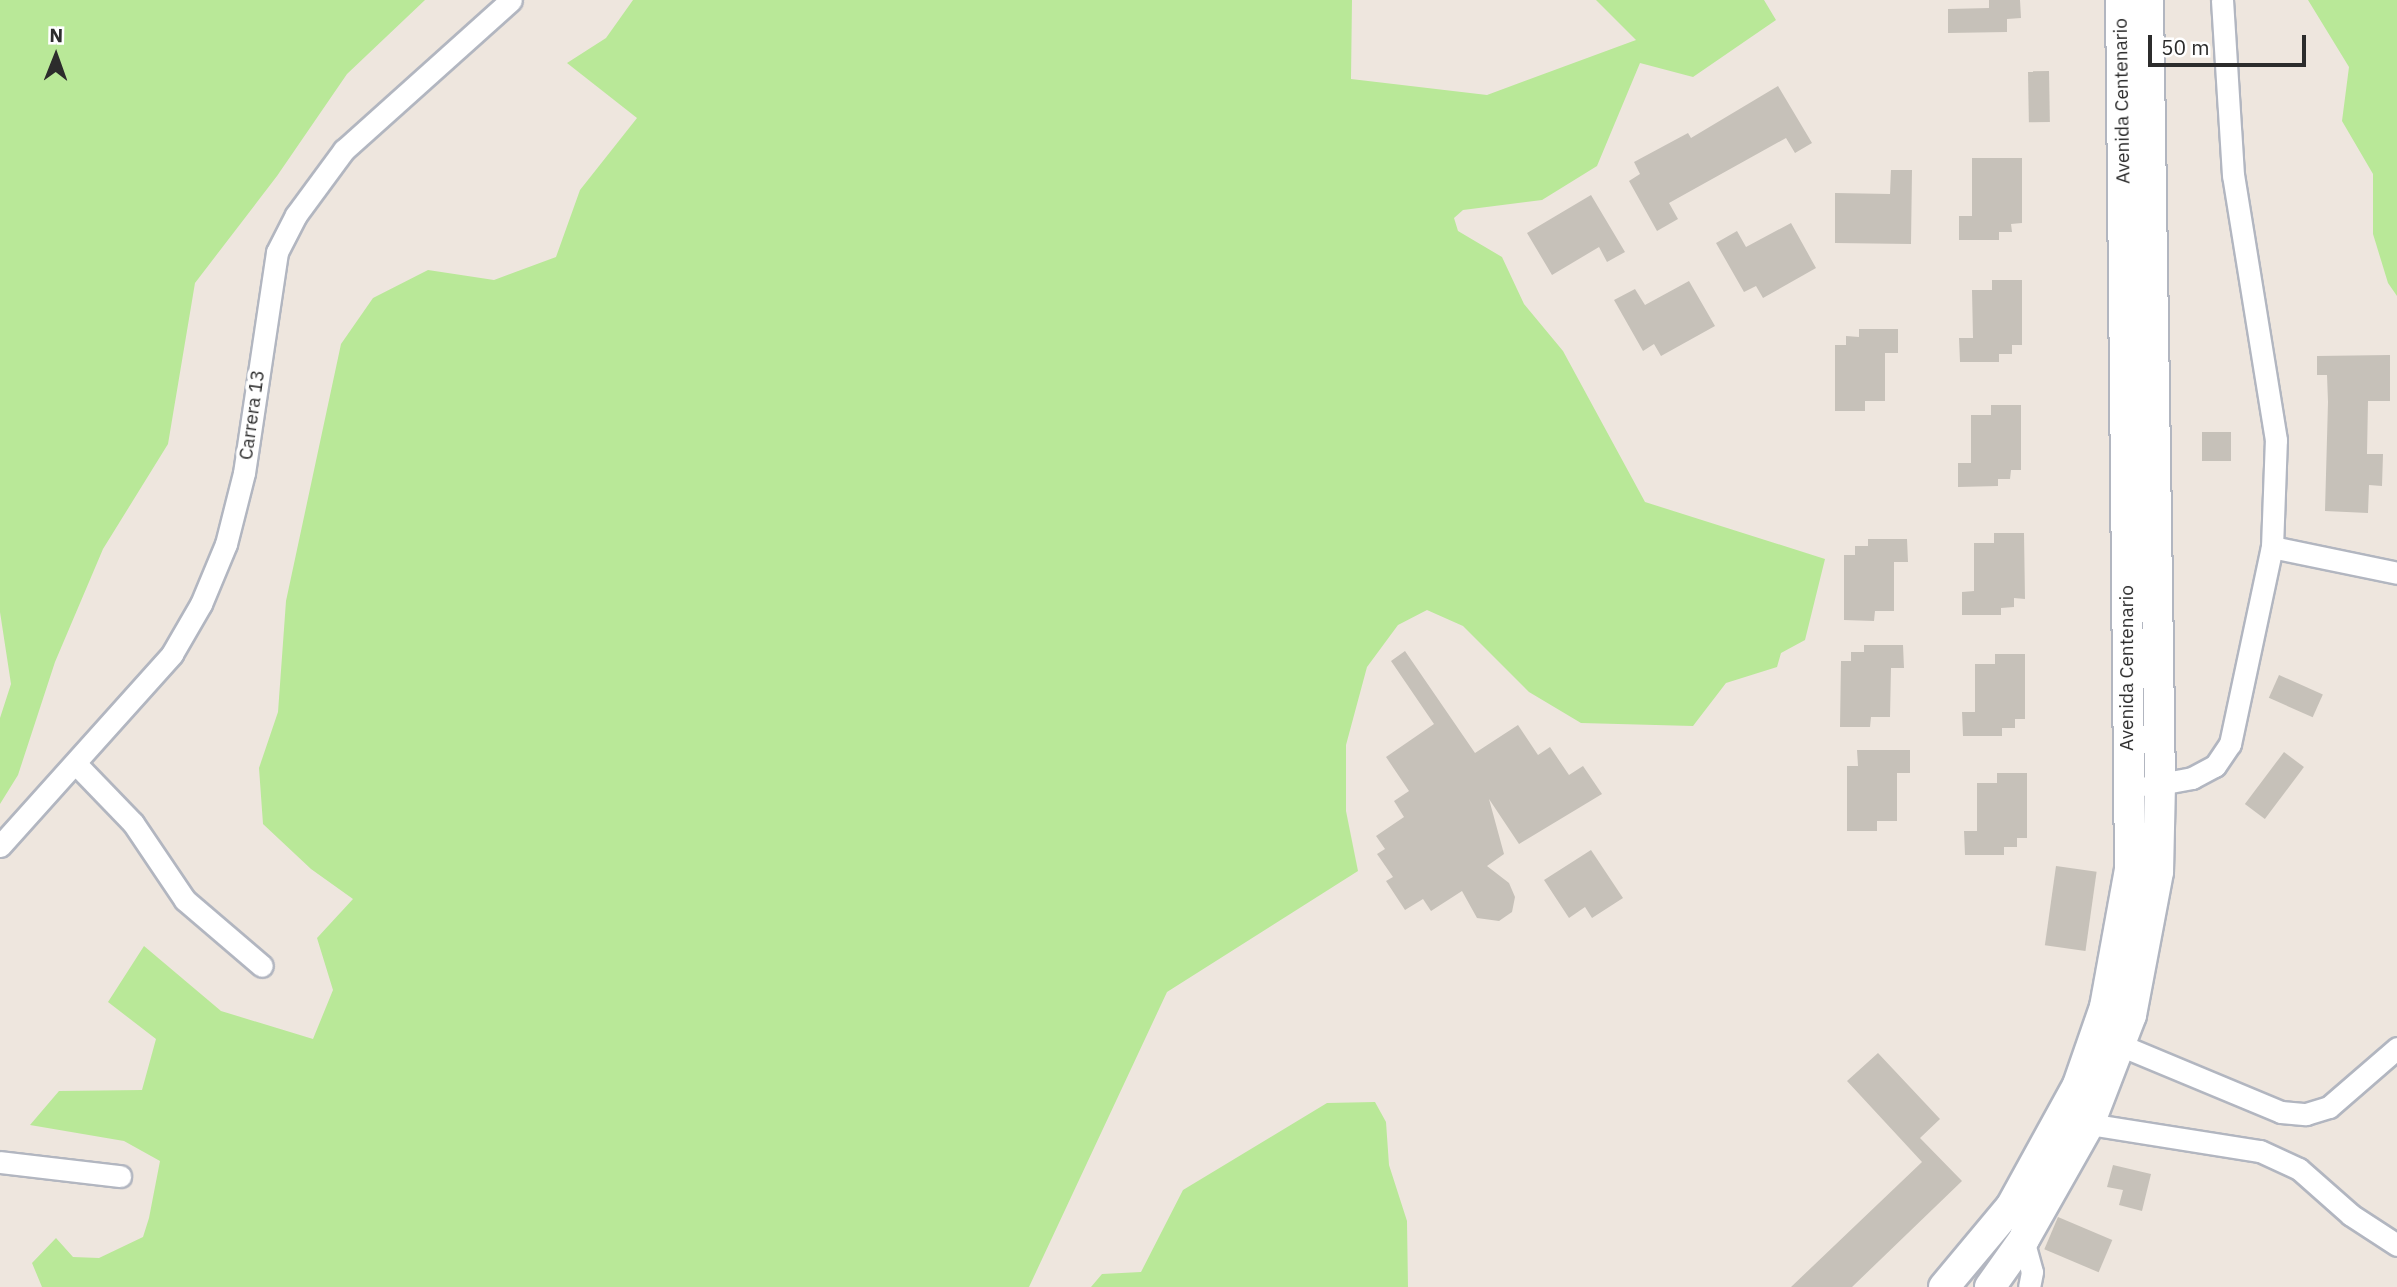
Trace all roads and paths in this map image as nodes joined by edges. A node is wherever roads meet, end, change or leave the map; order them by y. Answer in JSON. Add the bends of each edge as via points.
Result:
{"nodes":[{"id":1,"x":511,"y":0,"type":"edge"},
{"id":2,"x":2121,"y":0,"type":"edge"},
{"id":3,"x":2148,"y":0,"type":"edge"},
{"id":4,"x":2222,"y":0,"type":"edge"},
{"id":5,"x":2272,"y":547,"type":"junction"},
{"id":6,"x":2397,"y":573,"type":"edge"},
{"id":7,"x":76,"y":764,"type":"junction"},
{"id":8,"x":2161,"y":784,"type":"junction"},
{"id":9,"x":2128,"y":788,"type":"junction"},
{"id":10,"x":0,"y":846,"type":"edge"},
{"id":11,"x":262,"y":966,"type":"dead end"},
{"id":12,"x":2120,"y":1045,"type":"junction"},
{"id":13,"x":2397,"y":1048,"type":"edge"},
{"id":14,"x":2089,"y":1124,"type":"junction"},
{"id":15,"x":0,"y":1163,"type":"edge"},
{"id":16,"x":120,"y":1176,"type":"dead end"},
{"id":17,"x":2011,"y":1207,"type":"junction"},
{"id":18,"x":2024,"y":1239,"type":"junction"},
{"id":19,"x":2397,"y":1245,"type":"edge"},
{"id":20,"x":1991,"y":1286,"type":"edge"},
{"id":21,"x":1944,"y":1287,"type":"edge"},
{"id":22,"x":2029,"y":1287,"type":"edge"}],
"edges":[{"from":1,"to":7,"type":"street","name":"Carrera 13","via":[[344,150],[296,215],[277,252],[244,473],[226,544],[201,604],[172,654]]},
{"from":2,"to":9,"type":"main road","name":"Avenida Centenario"},
{"from":3,"to":8,"type":"main road"},
{"from":4,"to":5,"type":"street","via":[[2233,175],[2274,428]]},
{"from":5,"to":6,"type":"street"},
{"from":5,"to":8,"type":"street","via":[[2230,744],[2215,766],[2192,778]]},
{"from":7,"to":10,"type":"street","name":"Carrera 13","via":[[19,820]]},
{"from":7,"to":11,"type":"street","via":[[133,824],[185,900]]},
{"from":8,"to":9,"type":"street"},
{"from":8,"to":12,"type":"main road","via":[[2158,872],[2149,939]]},
{"from":9,"to":17,"type":"main road","name":"Avenida Centenario","via":[[2130,870],[2105,1007],[2078,1085]]},
{"from":12,"to":13,"type":"street","via":[[2281,1112],[2306,1114],[2329,1107]]},
{"from":12,"to":14,"type":"main road"},
{"from":14,"to":18,"type":"main road"},
{"from":14,"to":19,"type":"street","via":[[2260,1151],[2299,1169],[2361,1223]]},
{"from":15,"to":16,"type":"street"},
{"from":17,"to":18,"type":"street"},
{"from":17,"to":21,"type":"main road","name":"Avenida Centenario"},
{"from":18,"to":20,"type":"main road"},
{"from":18,"to":22,"type":"street","via":[[2032,1272]]}]}
